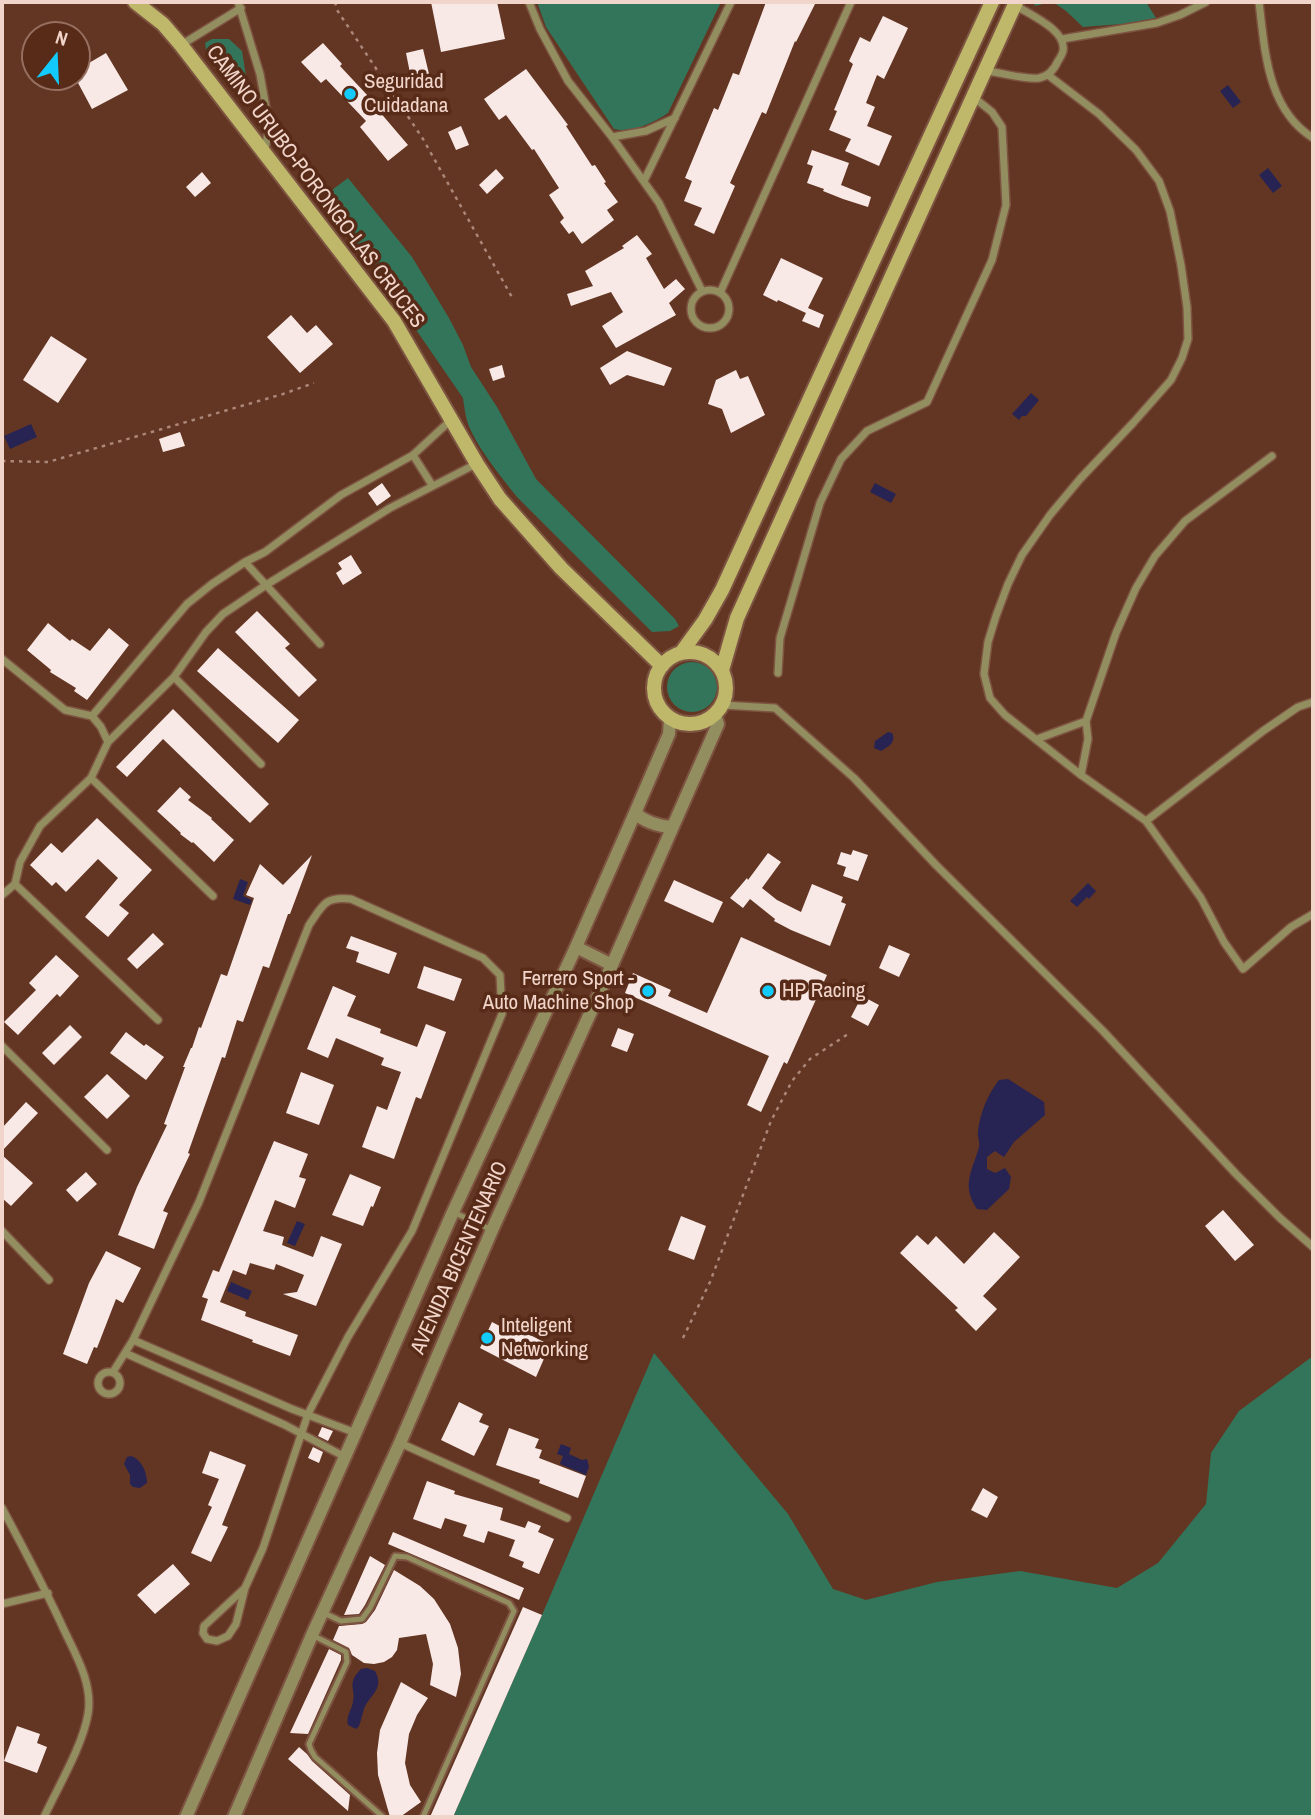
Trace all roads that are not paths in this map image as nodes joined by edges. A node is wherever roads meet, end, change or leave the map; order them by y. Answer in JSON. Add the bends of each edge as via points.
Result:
{"nodes":[{"id":1,"x":135,"y":2,"type":"edge"},
{"id":2,"x":529,"y":2,"type":"edge"},
{"id":3,"x":730,"y":2,"type":"edge"},
{"id":4,"x":851,"y":2,"type":"edge"},
{"id":5,"x":992,"y":2,"type":"edge"},
{"id":6,"x":1206,"y":2,"type":"edge"},
{"id":7,"x":1259,"y":2,"type":"edge"},
{"id":8,"x":1015,"y":4,"type":"edge"},
{"id":9,"x":239,"y":5,"type":"edge"},
{"id":10,"x":1062,"y":39,"type":"junction"},
{"id":11,"x":181,"y":45,"type":"junction"},
{"id":12,"x":984,"y":71,"type":"junction"},
{"id":13,"x":1048,"y":75,"type":"junction"},
{"id":14,"x":972,"y":96,"type":"junction"},
{"id":15,"x":675,"y":118,"type":"junction"},
{"id":16,"x":612,"y":136,"type":"junction"},
{"id":17,"x":1313,"y":138,"type":"edge"},
{"id":18,"x":265,"y":152,"type":"junction"},
{"id":19,"x":644,"y":181,"type":"junction"},
{"id":20,"x":702,"y":292,"type":"junction"},
{"id":21,"x":720,"y":293,"type":"junction"},
{"id":22,"x":452,"y":419,"type":"junction"},
{"id":23,"x":413,"y":455,"type":"junction"},
{"id":24,"x":1272,"y":456,"type":"dead end"},
{"id":25,"x":477,"y":464,"type":"junction"},
{"id":26,"x":432,"y":485,"type":"junction"},
{"id":27,"x":245,"y":562,"type":"junction"},
{"id":28,"x":266,"y":585,"type":"junction"},
{"id":29,"x":320,"y":644,"type":"dead end"},
{"id":30,"x":681,"y":653,"type":"junction"},
{"id":31,"x":2,"y":659,"type":"edge"},
{"id":32,"x":662,"y":666,"type":"junction"},
{"id":33,"x":722,"y":670,"type":"junction"},
{"id":34,"x":778,"y":673,"type":"dead end"},
{"id":35,"x":174,"y":677,"type":"junction"},
{"id":36,"x":1313,"y":702,"type":"edge"},
{"id":37,"x":719,"y":710,"type":"junction"},
{"id":38,"x":92,"y":716,"type":"junction"},
{"id":39,"x":670,"y":718,"type":"junction"},
{"id":40,"x":1086,"y":722,"type":"junction"},
{"id":41,"x":1037,"y":739,"type":"junction"},
{"id":42,"x":108,"y":742,"type":"junction"},
{"id":43,"x":261,"y":764,"type":"dead end"},
{"id":44,"x":1081,"y":775,"type":"junction"},
{"id":45,"x":91,"y":778,"type":"junction"},
{"id":46,"x":635,"y":813,"type":"junction"},
{"id":47,"x":1146,"y":821,"type":"junction"},
{"id":48,"x":672,"y":827,"type":"junction"},
{"id":49,"x":15,"y":884,"type":"junction"},
{"id":50,"x":2,"y":895,"type":"edge"},
{"id":51,"x":213,"y":896,"type":"dead end"},
{"id":52,"x":1313,"y":914,"type":"edge"},
{"id":53,"x":576,"y":947,"type":"junction"},
{"id":54,"x":612,"y":965,"type":"junction"},
{"id":55,"x":158,"y":1020,"type":"dead end"},
{"id":56,"x":2,"y":1046,"type":"edge"},
{"id":57,"x":107,"y":1150,"type":"dead end"},
{"id":58,"x":453,"y":1212,"type":"junction"},
{"id":59,"x":492,"y":1230,"type":"junction"},
{"id":60,"x":2,"y":1231,"type":"edge"},
{"id":61,"x":1313,"y":1247,"type":"edge"},
{"id":62,"x":49,"y":1280,"type":"dead end"},
{"id":63,"x":133,"y":1340,"type":"junction"},
{"id":64,"x":125,"y":1353,"type":"junction"},
{"id":65,"x":113,"y":1373,"type":"dead end"},
{"id":66,"x":308,"y":1415,"type":"junction"},
{"id":67,"x":356,"y":1433,"type":"junction"},
{"id":68,"x":301,"y":1434,"type":"junction"},
{"id":69,"x":400,"y":1443,"type":"junction"},
{"id":70,"x":345,"y":1457,"type":"junction"},
{"id":71,"x":2,"y":1508,"type":"edge"},
{"id":72,"x":567,"y":1518,"type":"dead end"},
{"id":73,"x":245,"y":1588,"type":"junction"},
{"id":74,"x":48,"y":1593,"type":"junction"},
{"id":75,"x":2,"y":1604,"type":"edge"},
{"id":76,"x":323,"y":1612,"type":"junction"},
{"id":77,"x":312,"y":1635,"type":"junction"},
{"id":78,"x":44,"y":1817,"type":"edge"},
{"id":79,"x":186,"y":1817,"type":"edge"},
{"id":80,"x":234,"y":1817,"type":"edge"},
{"id":81,"x":383,"y":1817,"type":"edge"},
{"id":82,"x":423,"y":1817,"type":"edge"}],
"edges":[{"from":1,"to":11,"type":"main road","name":"CAMINO URUBO-PORONGO-LAS CRUCES"},
{"from":2,"to":16,"type":"street","via":[[568,80]]},
{"from":3,"to":15,"type":"street"},
{"from":4,"to":21,"type":"street"},
{"from":5,"to":30,"type":"main road","via":[[722,590]]},
{"from":6,"to":10,"type":"street","via":[[1157,23]]},
{"from":7,"to":17,"type":"street","via":[[1273,87],[1286,112]]},
{"from":8,"to":10,"type":"street"},
{"from":8,"to":12,"type":"main road"},
{"from":9,"to":11,"type":"street"},
{"from":9,"to":18,"type":"street","via":[[269,124]]},
{"from":10,"to":13,"type":"street","via":[[1063,51]]},
{"from":11,"to":18,"type":"main road","name":"CAMINO URUBO-PORONGO-LAS CRUCES"},
{"from":12,"to":13,"type":"street","via":[[1027,78]]},
{"from":12,"to":14,"type":"main road"},
{"from":13,"to":41,"type":"street","via":[[1099,114],[1136,150],[1159,181],[1181,265],[1188,339],[1171,380],[1050,515],[1022,555],[1000,605],[984,674],[990,698]]},
{"from":14,"to":33,"type":"main road","via":[[737,618]]},
{"from":14,"to":34,"type":"street","via":[[1002,127],[1006,205],[992,260],[927,402],[867,431],[841,459],[820,503],[780,638]]},
{"from":15,"to":16,"type":"street","via":[[646,131]]},
{"from":15,"to":19,"type":"street"},
{"from":16,"to":19,"type":"street"},
{"from":18,"to":22,"type":"main road","name":"CAMINO URUBO-PORONGO-LAS CRUCES","via":[[394,321]]},
{"from":19,"to":20,"type":"street"},
{"from":20,"to":21,"type":"street"},
{"from":20,"to":21,"type":"street","via":[[691,311],[697,323],[709,329],[721,326],[729,315],[728,302]]},
{"from":22,"to":23,"type":"street"},
{"from":22,"to":25,"type":"main road","name":"CAMINO URUBO-PORONGO-LAS CRUCES"},
{"from":23,"to":26,"type":"street"},
{"from":23,"to":27,"type":"street","via":[[341,495]]},
{"from":24,"to":40,"type":"street","via":[[1185,521],[1155,556],[1116,634]]},
{"from":25,"to":26,"type":"street"},
{"from":25,"to":32,"type":"main road","name":"CAMINO URUBO-PORONGO-LAS CRUCES","via":[[500,499],[561,568]]},
{"from":26,"to":28,"type":"street"},
{"from":27,"to":28,"type":"street"},
{"from":27,"to":38,"type":"street","via":[[187,604]]},
{"from":28,"to":29,"type":"street"},
{"from":28,"to":35,"type":"street","via":[[223,614]]},
{"from":30,"to":32,"type":"main road"},
{"from":30,"to":33,"type":"main road","via":[[704,655]]},
{"from":31,"to":38,"type":"street","via":[[65,710]]},
{"from":32,"to":39,"type":"main road","via":[[654,688],[656,700]]},
{"from":33,"to":37,"type":"main road","via":[[726,694]]},
{"from":35,"to":42,"type":"street"},
{"from":35,"to":43,"type":"street"},
{"from":36,"to":47,"type":"street","via":[[1263,731]]},
{"from":37,"to":39,"type":"main road","via":[[693,724]]},
{"from":37,"to":48,"type":"street","name":"AVENIDA BICENTENARIO","via":[[718,724]]},
{"from":37,"to":61,"type":"street","via":[[775,708],[854,778],[1103,1031],[1236,1174]]},
{"from":38,"to":42,"type":"street"},
{"from":39,"to":46,"type":"street","name":"AVENIDA BICENTENARIO","via":[[669,734]]},
{"from":40,"to":41,"type":"street"},
{"from":40,"to":44,"type":"street","via":[[1088,739]]},
{"from":41,"to":44,"type":"street"},
{"from":42,"to":45,"type":"street"},
{"from":44,"to":47,"type":"street"},
{"from":45,"to":49,"type":"street","via":[[40,826],[19,862]]},
{"from":45,"to":51,"type":"street"},
{"from":46,"to":48,"type":"street","via":[[658,826]]},
{"from":46,"to":53,"type":"street","name":"AVENIDA BICENTENARIO"},
{"from":47,"to":52,"type":"street","via":[[1243,969]]},
{"from":48,"to":54,"type":"street","name":"AVENIDA BICENTENARIO"},
{"from":49,"to":50,"type":"street"},
{"from":49,"to":55,"type":"street"},
{"from":53,"to":54,"type":"street"},
{"from":53,"to":58,"type":"street","name":"AVENIDA BICENTENARIO"},
{"from":54,"to":59,"type":"street","name":"AVENIDA BICENTENARIO"},
{"from":56,"to":57,"type":"street"},
{"from":58,"to":59,"type":"lane"},
{"from":58,"to":67,"type":"street","name":"AVENIDA BICENTENARIO"},
{"from":59,"to":69,"type":"street","name":"AVENIDA BICENTENARIO"},
{"from":60,"to":62,"type":"street"},
{"from":63,"to":64,"type":"street"},
{"from":63,"to":66,"type":"street"},
{"from":63,"to":66,"type":"street","via":[[199,1202],[309,925],[325,901],[351,900],[483,958],[500,975],[502,1014],[412,1231],[348,1337]]},
{"from":64,"to":65,"type":"street"},
{"from":64,"to":68,"type":"street"},
{"from":66,"to":67,"type":"street"},
{"from":66,"to":68,"type":"street"},
{"from":67,"to":70,"type":"street","name":"AVENIDA BICENTENARIO"},
{"from":68,"to":70,"type":"street"},
{"from":68,"to":73,"type":"street"},
{"from":69,"to":72,"type":"street"},
{"from":69,"to":76,"type":"street","name":"AVENIDA BICENTENARIO"},
{"from":70,"to":79,"type":"street","name":"AVENIDA BICENTENARIO"},
{"from":71,"to":74,"type":"street"},
{"from":73,"to":73,"type":"street","via":[[236,1624],[228,1636],[207,1639],[204,1626]]},
{"from":74,"to":75,"type":"street"},
{"from":74,"to":78,"type":"street","via":[[81,1667],[89,1711],[84,1733]]},
{"from":76,"to":77,"type":"street","name":"AVENIDA BICENTENARIO"},
{"from":76,"to":82,"type":"lane","via":[[341,1621],[362,1619],[395,1556],[407,1557],[509,1603],[514,1611]]},
{"from":77,"to":80,"type":"street","name":"AVENIDA BICENTENARIO"},
{"from":77,"to":81,"type":"lane","via":[[346,1652],[347,1661],[310,1750]]}]}
